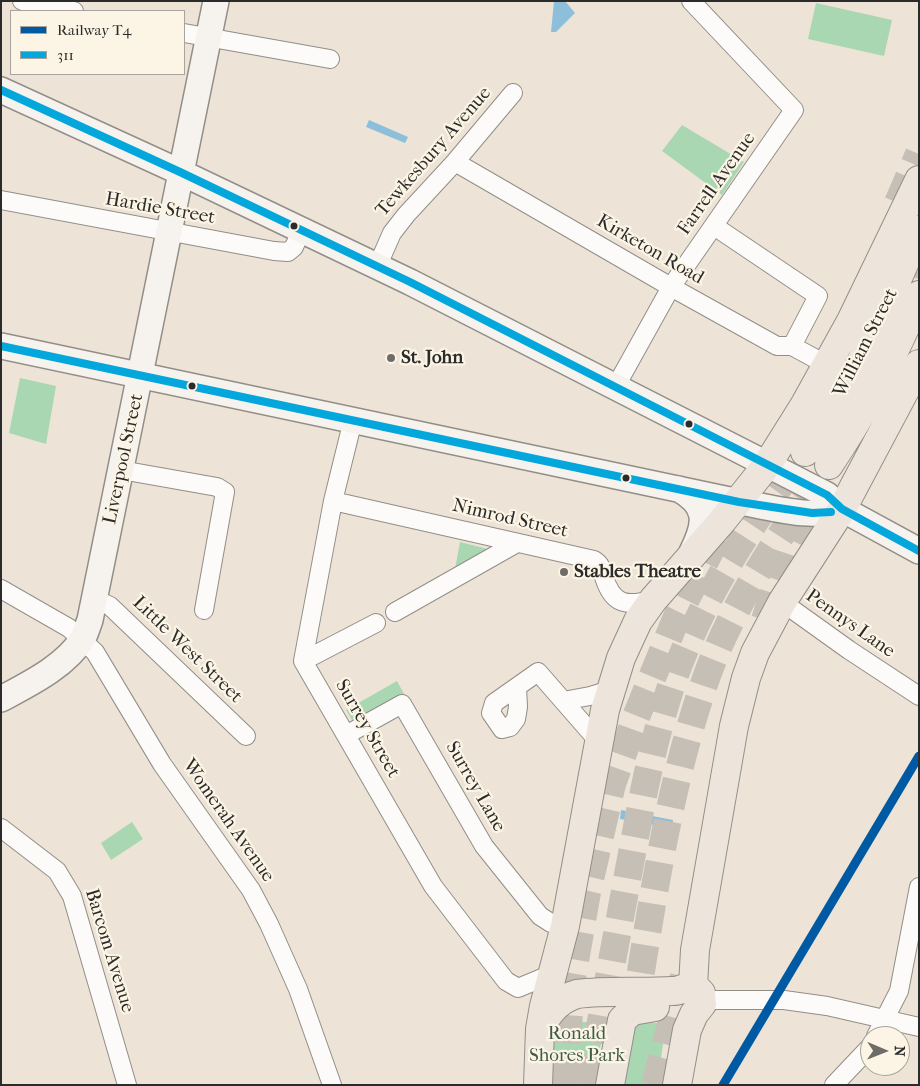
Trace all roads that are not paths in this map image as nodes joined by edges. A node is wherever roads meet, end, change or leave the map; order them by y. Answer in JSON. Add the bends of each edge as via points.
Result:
{"nodes":[{"id":1,"x":22,"y":1,"type":"edge"},
{"id":2,"x":216,"y":1,"type":"edge"},
{"id":3,"x":691,"y":1,"type":"edge"},
{"id":4,"x":69,"y":10,"type":"edge"},
{"id":5,"x":185,"y":33,"type":"edge"},
{"id":6,"x":208,"y":37,"type":"junction"},
{"id":7,"x":330,"y":59,"type":"dead end"},
{"id":8,"x":1,"y":90,"type":"edge"},
{"id":9,"x":513,"y":93,"type":"dead end"},
{"id":10,"x":455,"y":162,"type":"junction"},
{"id":11,"x":180,"y":172,"type":"junction"},
{"id":12,"x":919,"y":180,"type":"tunnel mouth"},
{"id":13,"x":1,"y":200,"type":"edge"},
{"id":14,"x":714,"y":226,"type":"junction"},
{"id":15,"x":919,"y":230,"type":"edge"},
{"id":16,"x":301,"y":231,"type":"junction"},
{"id":17,"x":170,"y":232,"type":"junction"},
{"id":18,"x":377,"y":266,"type":"junction"},
{"id":19,"x":671,"y":287,"type":"junction"},
{"id":20,"x":919,"y":294,"type":"tunnel mouth"},
{"id":21,"x":1,"y":346,"type":"edge"},
{"id":22,"x":792,"y":346,"type":"junction"},
{"id":23,"x":827,"y":366,"type":"junction"},
{"id":24,"x":916,"y":375,"type":"edge"},
{"id":25,"x":141,"y":376,"type":"junction"},
{"id":26,"x":616,"y":386,"type":"junction"},
{"id":27,"x":353,"y":420,"type":"junction"},
{"id":28,"x":805,"y":452,"type":"tunnel mouth"},
{"id":29,"x":829,"y":465,"type":"tunnel mouth"},
{"id":30,"x":121,"y":470,"type":"junction"},
{"id":31,"x":762,"y":472,"type":"junction"},
{"id":32,"x":679,"y":488,"type":"junction"},
{"id":33,"x":333,"y":501,"type":"junction"},
{"id":34,"x":739,"y":502,"type":"junction"},
{"id":35,"x":835,"y":511,"type":"junction"},
{"id":36,"x":517,"y":543,"type":"junction"},
{"id":37,"x":919,"y":551,"type":"edge"},
{"id":38,"x":689,"y":559,"type":"junction"},
{"id":39,"x":1,"y":589,"type":"edge"},
{"id":40,"x":95,"y":599,"type":"junction"},
{"id":41,"x":653,"y":600,"type":"junction"},
{"id":42,"x":782,"y":602,"type":"junction"},
{"id":43,"x":204,"y":610,"type":"dead end"},
{"id":44,"x":395,"y":612,"type":"dead end"},
{"id":45,"x":376,"y":622,"type":"dead end"},
{"id":46,"x":83,"y":638,"type":"junction"},
{"id":47,"x":303,"y":661,"type":"junction"},
{"id":48,"x":518,"y":687,"type":"dead end"},
{"id":49,"x":610,"y":690,"type":"junction"},
{"id":50,"x":919,"y":696,"type":"edge"},
{"id":51,"x":1,"y":699,"type":"edge"},
{"id":52,"x":563,"y":701,"type":"junction"},
{"id":53,"x":346,"y":735,"type":"junction"},
{"id":54,"x":246,"y":736,"type":"dead end"},
{"id":55,"x":600,"y":742,"type":"junction"},
{"id":56,"x":1,"y":828,"type":"edge"},
{"id":57,"x":919,"y":887,"type":"edge"},
{"id":58,"x":565,"y":926,"type":"junction"},
{"id":59,"x":556,"y":990,"type":"junction"},
{"id":60,"x":684,"y":1002,"type":"junction"},
{"id":61,"x":885,"y":1018,"type":"junction"},
{"id":62,"x":881,"y":1026,"type":"edge"},
{"id":63,"x":919,"y":1027,"type":"edge"},
{"id":64,"x":860,"y":1058,"type":"edge"},
{"id":65,"x":126,"y":1085,"type":"edge"},
{"id":66,"x":332,"y":1085,"type":"edge"},
{"id":67,"x":538,"y":1085,"type":"edge"},
{"id":68,"x":610,"y":1085,"type":"edge"},
{"id":69,"x":677,"y":1085,"type":"edge"},
{"id":70,"x":834,"y":1085,"type":"edge"}],
"edges":[{"from":1,"to":4,"type":"street"},
{"from":2,"to":6,"type":"street","name":"Liverpool Street"},
{"from":3,"to":14,"type":"street","name":"Farrell Avenue","via":[[794,110]]},
{"from":5,"to":6,"type":"street"},
{"from":6,"to":7,"type":"street"},
{"from":6,"to":11,"type":"street","name":"Liverpool Street"},
{"from":8,"to":11,"type":"street"},
{"from":9,"to":10,"type":"street","name":"Tewkesbury Avenue"},
{"from":10,"to":18,"type":"street","name":"Tewkesbury Avenue","via":[[392,233]]},
{"from":10,"to":19,"type":"street","name":"Kirketon Road"},
{"from":11,"to":16,"type":"street"},
{"from":11,"to":17,"type":"street","name":"Liverpool Street"},
{"from":12,"to":23,"type":"main road","via":[[876,273]]},
{"from":13,"to":17,"type":"street","name":"Hardie Street"},
{"from":14,"to":19,"type":"street","name":"Farrell Avenue"},
{"from":14,"to":22,"type":"street","via":[[818,296]]},
{"from":15,"to":28,"type":"main road","name":"William Street","via":[[861,362]]},
{"from":16,"to":17,"type":"street","name":"Hardie Street","via":[[288,252]]},
{"from":16,"to":18,"type":"street"},
{"from":17,"to":25,"type":"street","name":"Liverpool Street"},
{"from":18,"to":26,"type":"street"},
{"from":19,"to":22,"type":"street","name":"Kirketon Road","via":[[777,346]]},
{"from":19,"to":26,"type":"street","name":"Farrell Avenue"},
{"from":20,"to":29,"type":"main road","name":"William Street","via":[[895,352]]},
{"from":21,"to":25,"type":"street"},
{"from":22,"to":23,"type":"street","name":"Kirketon Road"},
{"from":23,"to":31,"type":"main road"},
{"from":24,"to":35,"type":"main road"},
{"from":25,"to":27,"type":"street"},
{"from":25,"to":30,"type":"street","name":"Liverpool Street"},
{"from":26,"to":31,"type":"street"},
{"from":27,"to":32,"type":"street"},
{"from":27,"to":33,"type":"street"},
{"from":30,"to":40,"type":"street","name":"Liverpool Street"},
{"from":30,"to":43,"type":"street","via":[[217,487],[225,492]]},
{"from":31,"to":34,"type":"main road"},
{"from":31,"to":35,"type":"street","via":[[827,495]]},
{"from":32,"to":34,"type":"street"},
{"from":32,"to":38,"type":"street","via":[[694,500],[703,518],[702,530]]},
{"from":33,"to":36,"type":"street","name":"Nimrod Street"},
{"from":33,"to":47,"type":"street"},
{"from":34,"to":35,"type":"street","via":[[812,513]]},
{"from":34,"to":38,"type":"main road"},
{"from":35,"to":37,"type":"street"},
{"from":35,"to":42,"type":"main road"},
{"from":36,"to":41,"type":"street","name":"Nimrod Street","via":[[596,561],[610,590],[622,602],[634,604]]},
{"from":36,"to":44,"type":"street"},
{"from":38,"to":41,"type":"main road"},
{"from":39,"to":46,"type":"street","name":"Womerah Avenue"},
{"from":40,"to":46,"type":"street","name":"Liverpool Street"},
{"from":40,"to":54,"type":"street","name":"Little West Street","via":[[110,606]]},
{"from":41,"to":49,"type":"main road","via":[[629,639]]},
{"from":42,"to":50,"type":"street","name":"Pennys Lane"},
{"from":42,"to":60,"type":"main road","via":[[755,653],[740,701]]},
{"from":45,"to":47,"type":"street"},
{"from":46,"to":51,"type":"street","name":"Liverpool Street","via":[[48,671]]},
{"from":46,"to":66,"type":"street","name":"Womerah Avenue","via":[[108,672],[162,764],[251,890],[284,954]]},
{"from":47,"to":53,"type":"street","name":"Surrey Street"},
{"from":48,"to":52,"type":"street","via":[[538,672]]},
{"from":49,"to":52,"type":"street"},
{"from":49,"to":55,"type":"main road"},
{"from":52,"to":55,"type":"street"},
{"from":53,"to":58,"type":"street","name":"Surrey Lane","via":[[402,704],[484,846],[540,916]]},
{"from":53,"to":59,"type":"street","name":"Surrey Street","via":[[433,886],[506,981],[518,988],[542,978]]},
{"from":55,"to":58,"type":"main road"},
{"from":56,"to":65,"type":"street","name":"Barcom Avenue","via":[[57,871],[72,896]]},
{"from":57,"to":61,"type":"street","via":[[899,991]]},
{"from":58,"to":59,"type":"main road"},
{"from":59,"to":60,"type":"main road","via":[[572,996],[587,993]]},
{"from":59,"to":60,"type":"main road","via":[[573,1008]]},
{"from":59,"to":67,"type":"main road","via":[[540,1029]]},
{"from":60,"to":61,"type":"street","via":[[784,1000]]},
{"from":60,"to":68,"type":"main road","via":[[632,1011],[622,1020]]},
{"from":60,"to":69,"type":"main road","via":[[687,1030]]},
{"from":61,"to":62,"type":"street"},
{"from":61,"to":63,"type":"street"},
{"from":64,"to":70,"type":"street"}]}
